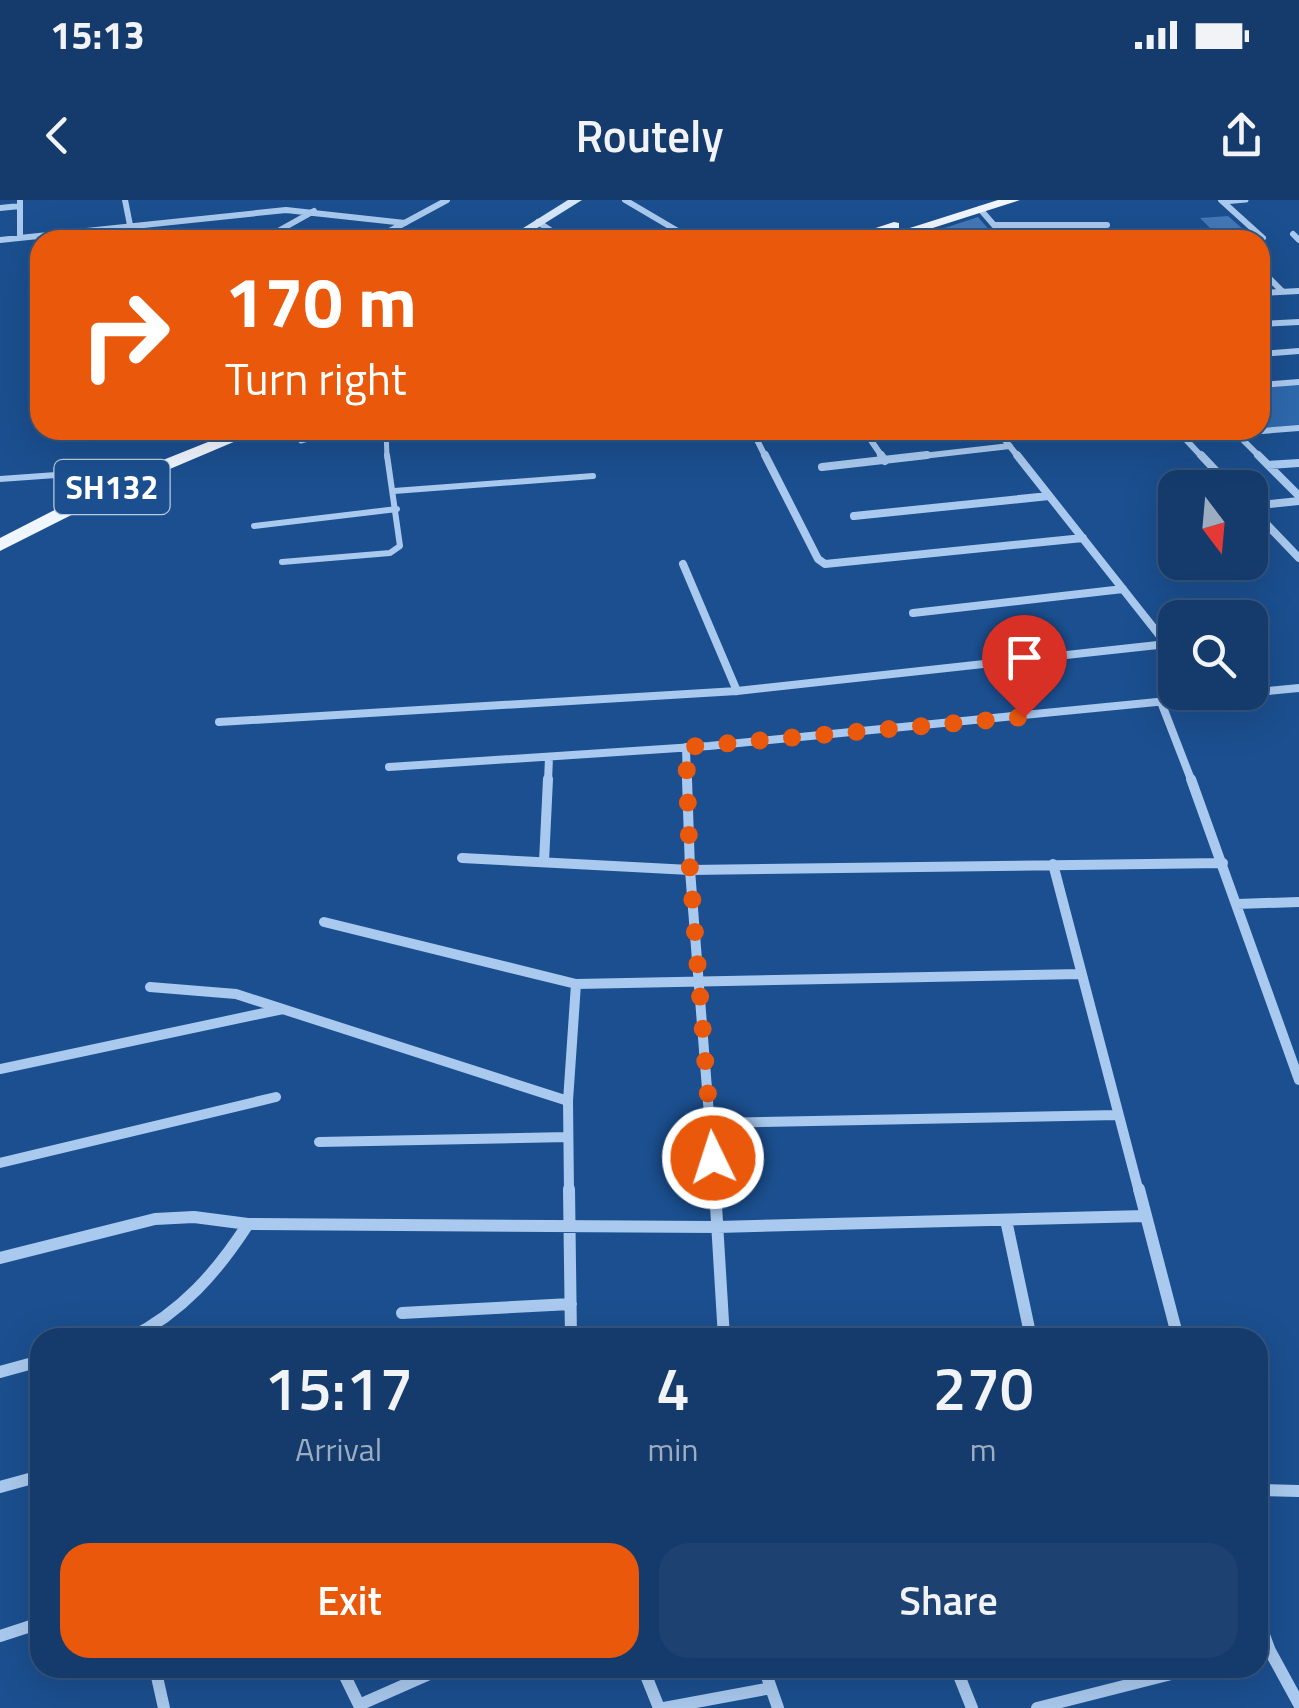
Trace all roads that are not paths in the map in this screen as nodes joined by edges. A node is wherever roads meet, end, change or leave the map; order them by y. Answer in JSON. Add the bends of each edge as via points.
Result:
{"nodes":[{"id":1,"x":124,"y":200,"type":"edge"},
{"id":2,"x":231,"y":200,"type":"edge"},
{"id":3,"x":447,"y":200,"type":"edge"},
{"id":4,"x":576,"y":200,"type":"edge"},
{"id":5,"x":624,"y":200,"type":"edge"},
{"id":6,"x":1012,"y":200,"type":"edge"},
{"id":7,"x":1246,"y":200,"type":"edge"},
{"id":8,"x":1222,"y":201,"type":"edge"},
{"id":9,"x":20,"y":203,"type":"edge"},
{"id":10,"x":980,"y":205,"type":"edge"},
{"id":11,"x":0,"y":208,"type":"edge"},
{"id":12,"x":315,"y":210,"type":"junction"},
{"id":13,"x":230,"y":214,"type":"junction"},
{"id":14,"x":538,"y":222,"type":"junction"},
{"id":15,"x":405,"y":223,"type":"junction"},
{"id":16,"x":130,"y":224,"type":"junction"},
{"id":17,"x":994,"y":225,"type":"junction"},
{"id":18,"x":1107,"y":225,"type":"dead end"},
{"id":19,"x":79,"y":230,"type":"edge"},
{"id":20,"x":131,"y":230,"type":"edge"},
{"id":21,"x":280,"y":230,"type":"edge"},
{"id":22,"x":392,"y":230,"type":"edge"},
{"id":23,"x":526,"y":230,"type":"edge"},
{"id":24,"x":550,"y":230,"type":"edge"},
{"id":25,"x":676,"y":230,"type":"edge"},
{"id":26,"x":884,"y":230,"type":"edge"},
{"id":27,"x":908,"y":230,"type":"edge"},
{"id":28,"x":999,"y":230,"type":"edge"},
{"id":29,"x":1254,"y":230,"type":"edge"},
{"id":30,"x":30,"y":236,"type":"edge"},
{"id":31,"x":20,"y":237,"type":"junction"},
{"id":32,"x":0,"y":240,"type":"edge"},
{"id":33,"x":1270,"y":279,"type":"edge"},
{"id":34,"x":1299,"y":291,"type":"edge"},
{"id":35,"x":1283,"y":292,"type":"junction"},
{"id":36,"x":1270,"y":293,"type":"edge"},
{"id":37,"x":1299,"y":322,"type":"edge"},
{"id":38,"x":1270,"y":323,"type":"edge"},
{"id":39,"x":1299,"y":352,"type":"edge"},
{"id":40,"x":1270,"y":353,"type":"edge"},
{"id":41,"x":1299,"y":382,"type":"edge"},
{"id":42,"x":1270,"y":384,"type":"edge"},
{"id":43,"x":1299,"y":428,"type":"edge"},
{"id":44,"x":1270,"y":430,"type":"edge"},
{"id":45,"x":207,"y":440,"type":"edge"},
{"id":46,"x":212,"y":440,"type":"edge"},
{"id":47,"x":304,"y":440,"type":"edge"},
{"id":48,"x":386,"y":440,"type":"edge"},
{"id":49,"x":757,"y":440,"type":"edge"},
{"id":50,"x":871,"y":440,"type":"edge"},
{"id":51,"x":1005,"y":440,"type":"edge"},
{"id":52,"x":1186,"y":440,"type":"edge"},
{"id":53,"x":1242,"y":440,"type":"edge"},
{"id":54,"x":301,"y":441,"type":"dead end"},
{"id":55,"x":1010,"y":446,"type":"junction"},
{"id":56,"x":885,"y":460,"type":"junction"},
{"id":57,"x":1299,"y":463,"type":"edge"},
{"id":58,"x":1268,"y":465,"type":"junction"},
{"id":59,"x":822,"y":467,"type":"dead end"},
{"id":60,"x":1215,"y":470,"type":"edge"},
{"id":61,"x":593,"y":476,"type":"dead end"},
{"id":62,"x":0,"y":480,"type":"edge"},
{"id":63,"x":99,"y":480,"type":"junction"},
{"id":64,"x":394,"y":492,"type":"junction"},
{"id":65,"x":1049,"y":496,"type":"junction"},
{"id":66,"x":1299,"y":498,"type":"edge"},
{"id":67,"x":1268,"y":503,"type":"edge"},
{"id":68,"x":397,"y":509,"type":"junction"},
{"id":69,"x":854,"y":516,"type":"dead end"},
{"id":70,"x":1268,"y":525,"type":"edge"},
{"id":71,"x":254,"y":526,"type":"dead end"},
{"id":72,"x":0,"y":530,"type":"edge"},
{"id":73,"x":1082,"y":538,"type":"junction"},
{"id":74,"x":1299,"y":543,"type":"edge"},
{"id":75,"x":1286,"y":544,"type":"junction"},
{"id":76,"x":0,"y":545,"type":"edge"},
{"id":77,"x":1299,"y":558,"type":"edge"},
{"id":78,"x":282,"y":562,"type":"dead end"},
{"id":79,"x":683,"y":564,"type":"dead end"},
{"id":80,"x":1123,"y":590,"type":"junction"},
{"id":81,"x":913,"y":612,"type":"dead end"},
{"id":82,"x":1158,"y":633,"type":"edge"},
{"id":83,"x":1158,"y":645,"type":"edge"},
{"id":84,"x":1299,"y":688,"type":"edge"},
{"id":85,"x":1268,"y":690,"type":"edge"},
{"id":86,"x":737,"y":691,"type":"junction"},
{"id":87,"x":1158,"y":702,"type":"edge"},
{"id":88,"x":1164,"y":710,"type":"edge"},
{"id":89,"x":219,"y":722,"type":"dead end"},
{"id":90,"x":686,"y":747,"type":"junction"},
{"id":91,"x":548,"y":757,"type":"junction"},
{"id":92,"x":389,"y":767,"type":"dead end"},
{"id":93,"x":462,"y":858,"type":"dead end"},
{"id":94,"x":544,"y":862,"type":"junction"},
{"id":95,"x":1223,"y":862,"type":"junction"},
{"id":96,"x":1053,"y":864,"type":"junction"},
{"id":97,"x":690,"y":870,"type":"junction"},
{"id":98,"x":1299,"y":902,"type":"edge"},
{"id":99,"x":1237,"y":904,"type":"junction"},
{"id":100,"x":324,"y":922,"type":"dead end"},
{"id":101,"x":1082,"y":974,"type":"junction"},
{"id":102,"x":702,"y":980,"type":"junction"},
{"id":103,"x":576,"y":984,"type":"junction"},
{"id":104,"x":150,"y":986,"type":"dead end"},
{"id":105,"x":284,"y":1009,"type":"junction"},
{"id":106,"x":0,"y":1069,"type":"edge"},
{"id":107,"x":1299,"y":1080,"type":"edge"},
{"id":108,"x":276,"y":1097,"type":"dead end"},
{"id":109,"x":568,"y":1101,"type":"junction"},
{"id":110,"x":1118,"y":1116,"type":"junction"},
{"id":111,"x":711,"y":1123,"type":"junction"},
{"id":112,"x":568,"y":1138,"type":"junction"},
{"id":113,"x":319,"y":1142,"type":"dead end"},
{"id":114,"x":0,"y":1163,"type":"edge"},
{"id":115,"x":1145,"y":1216,"type":"junction"},
{"id":116,"x":1006,"y":1220,"type":"junction"},
{"id":117,"x":248,"y":1224,"type":"junction"},
{"id":118,"x":570,"y":1227,"type":"junction"},
{"id":119,"x":717,"y":1228,"type":"junction"},
{"id":120,"x":0,"y":1258,"type":"edge"},
{"id":121,"x":570,"y":1304,"type":"junction"},
{"id":122,"x":402,"y":1313,"type":"dead end"},
{"id":123,"x":150,"y":1328,"type":"edge"},
{"id":124,"x":571,"y":1328,"type":"edge"},
{"id":125,"x":723,"y":1328,"type":"edge"},
{"id":126,"x":1029,"y":1328,"type":"edge"},
{"id":127,"x":1175,"y":1328,"type":"edge"},
{"id":128,"x":30,"y":1364,"type":"edge"},
{"id":129,"x":0,"y":1372,"type":"edge"},
{"id":130,"x":30,"y":1479,"type":"edge"},
{"id":131,"x":0,"y":1488,"type":"edge"},
{"id":132,"x":1268,"y":1490,"type":"edge"},
{"id":133,"x":1299,"y":1491,"type":"edge"},
{"id":134,"x":30,"y":1626,"type":"edge"},
{"id":135,"x":0,"y":1636,"type":"edge"},
{"id":136,"x":1268,"y":1658,"type":"edge"},
{"id":137,"x":157,"y":1678,"type":"edge"},
{"id":138,"x":346,"y":1678,"type":"edge"},
{"id":139,"x":420,"y":1678,"type":"edge"},
{"id":140,"x":648,"y":1678,"type":"edge"},
{"id":141,"x":768,"y":1678,"type":"edge"},
{"id":142,"x":960,"y":1678,"type":"edge"},
{"id":143,"x":1155,"y":1678,"type":"edge"},
{"id":144,"x":771,"y":1688,"type":"junction"},
{"id":145,"x":1299,"y":1704,"type":"edge"},
{"id":146,"x":360,"y":1706,"type":"edge"},
{"id":147,"x":164,"y":1708,"type":"edge"},
{"id":148,"x":661,"y":1708,"type":"edge"},
{"id":149,"x":778,"y":1708,"type":"edge"},
{"id":150,"x":972,"y":1708,"type":"edge"},
{"id":151,"x":1036,"y":1708,"type":"edge"}],
"edges":[{"from":1,"to":16,"type":"street"},
{"from":2,"to":13,"type":"street"},
{"from":3,"to":15,"type":"street"},
{"from":4,"to":14,"type":"main road"},
{"from":5,"to":25,"type":"street"},
{"from":6,"to":10,"type":"main road"},
{"from":7,"to":8,"type":"lane"},
{"from":8,"to":29,"type":"street"},
{"from":9,"to":11,"type":"street"},
{"from":9,"to":31,"type":"street"},
{"from":10,"to":17,"type":"street"},
{"from":10,"to":26,"type":"main road"},
{"from":10,"to":27,"type":"main road"},
{"from":12,"to":13,"type":"street"},
{"from":12,"to":15,"type":"street"},
{"from":12,"to":21,"type":"street"},
{"from":13,"to":16,"type":"street"},
{"from":14,"to":23,"type":"main road"},
{"from":14,"to":24,"type":"street"},
{"from":15,"to":22,"type":"street"},
{"from":16,"to":19,"type":"street"},
{"from":16,"to":20,"type":"street"},
{"from":17,"to":18,"type":"street"},
{"from":17,"to":28,"type":"street"},
{"from":30,"to":31,"type":"street"},
{"from":31,"to":32,"type":"street"},
{"from":33,"to":35,"type":"street"},
{"from":34,"to":35,"type":"street"},
{"from":35,"to":36,"type":"street"},
{"from":37,"to":38,"type":"street"},
{"from":39,"to":40,"type":"street"},
{"from":41,"to":42,"type":"street"},
{"from":43,"to":44,"type":"street"},
{"from":45,"to":63,"type":"main road","number":"SH132"},
{"from":46,"to":76,"type":"main road","number":"SH132"},
{"from":47,"to":54,"type":"lane"},
{"from":48,"to":64,"type":"lane"},
{"from":49,"to":73,"type":"street","via":[[825,564]]},
{"from":50,"to":56,"type":"street"},
{"from":51,"to":55,"type":"street"},
{"from":52,"to":60,"type":"street"},
{"from":53,"to":58,"type":"street"},
{"from":55,"to":56,"type":"street"},
{"from":55,"to":65,"type":"street"},
{"from":56,"to":59,"type":"street"},
{"from":57,"to":58,"type":"street"},
{"from":58,"to":66,"type":"street"},
{"from":61,"to":64,"type":"lane"},
{"from":62,"to":63,"type":"lane","via":[[70,474]]},
{"from":63,"to":72,"type":"main road","number":"SH132"},
{"from":64,"to":68,"type":"lane"},
{"from":65,"to":69,"type":"street"},
{"from":65,"to":73,"type":"street"},
{"from":66,"to":67,"type":"street"},
{"from":68,"to":71,"type":"lane"},
{"from":68,"to":78,"type":"lane","via":[[400,546],[390,553]]},
{"from":70,"to":75,"type":"street"},
{"from":73,"to":80,"type":"street"},
{"from":74,"to":75,"type":"street"},
{"from":75,"to":77,"type":"street"},
{"from":79,"to":86,"type":"street"},
{"from":80,"to":81,"type":"street"},
{"from":80,"to":82,"type":"street"},
{"from":83,"to":86,"type":"street"},
{"from":84,"to":85,"type":"street"},
{"from":86,"to":89,"type":"street"},
{"from":87,"to":90,"type":"street"},
{"from":88,"to":95,"type":"street"},
{"from":90,"to":91,"type":"street"},
{"from":90,"to":97,"type":"street"},
{"from":91,"to":92,"type":"street"},
{"from":91,"to":94,"type":"street"},
{"from":93,"to":94,"type":"street"},
{"from":94,"to":97,"type":"street"},
{"from":95,"to":96,"type":"street"},
{"from":95,"to":99,"type":"street"},
{"from":96,"to":97,"type":"street"},
{"from":96,"to":101,"type":"street"},
{"from":97,"to":102,"type":"street"},
{"from":98,"to":99,"type":"street"},
{"from":99,"to":107,"type":"street"},
{"from":100,"to":103,"type":"street"},
{"from":101,"to":102,"type":"street"},
{"from":101,"to":110,"type":"street"},
{"from":102,"to":103,"type":"street"},
{"from":102,"to":111,"type":"street"},
{"from":103,"to":109,"type":"street"},
{"from":104,"to":105,"type":"street","via":[[221,992]]},
{"from":105,"to":106,"type":"street"},
{"from":105,"to":109,"type":"street"},
{"from":108,"to":114,"type":"street"},
{"from":109,"to":112,"type":"street"},
{"from":110,"to":111,"type":"street"},
{"from":110,"to":115,"type":"street"},
{"from":111,"to":119,"type":"street"},
{"from":112,"to":113,"type":"street"},
{"from":112,"to":118,"type":"street"},
{"from":115,"to":116,"type":"street"},
{"from":115,"to":127,"type":"street"},
{"from":116,"to":119,"type":"street"},
{"from":116,"to":126,"type":"street"},
{"from":117,"to":118,"type":"street"},
{"from":117,"to":120,"type":"street","via":[[155,1220]]},
{"from":117,"to":123,"type":"street","via":[[195,1291]]},
{"from":118,"to":119,"type":"street"},
{"from":118,"to":121,"type":"street"},
{"from":119,"to":125,"type":"street"},
{"from":121,"to":122,"type":"street"},
{"from":121,"to":124,"type":"street"},
{"from":128,"to":129,"type":"street"},
{"from":130,"to":131,"type":"street"},
{"from":132,"to":133,"type":"street"},
{"from":134,"to":135,"type":"street"},
{"from":136,"to":145,"type":"street"},
{"from":137,"to":147,"type":"street"},
{"from":138,"to":146,"type":"street"},
{"from":139,"to":146,"type":"street"},
{"from":140,"to":148,"type":"street"},
{"from":141,"to":144,"type":"street"},
{"from":142,"to":150,"type":"street"},
{"from":143,"to":151,"type":"street"},
{"from":144,"to":148,"type":"street"},
{"from":144,"to":149,"type":"street"}]}
